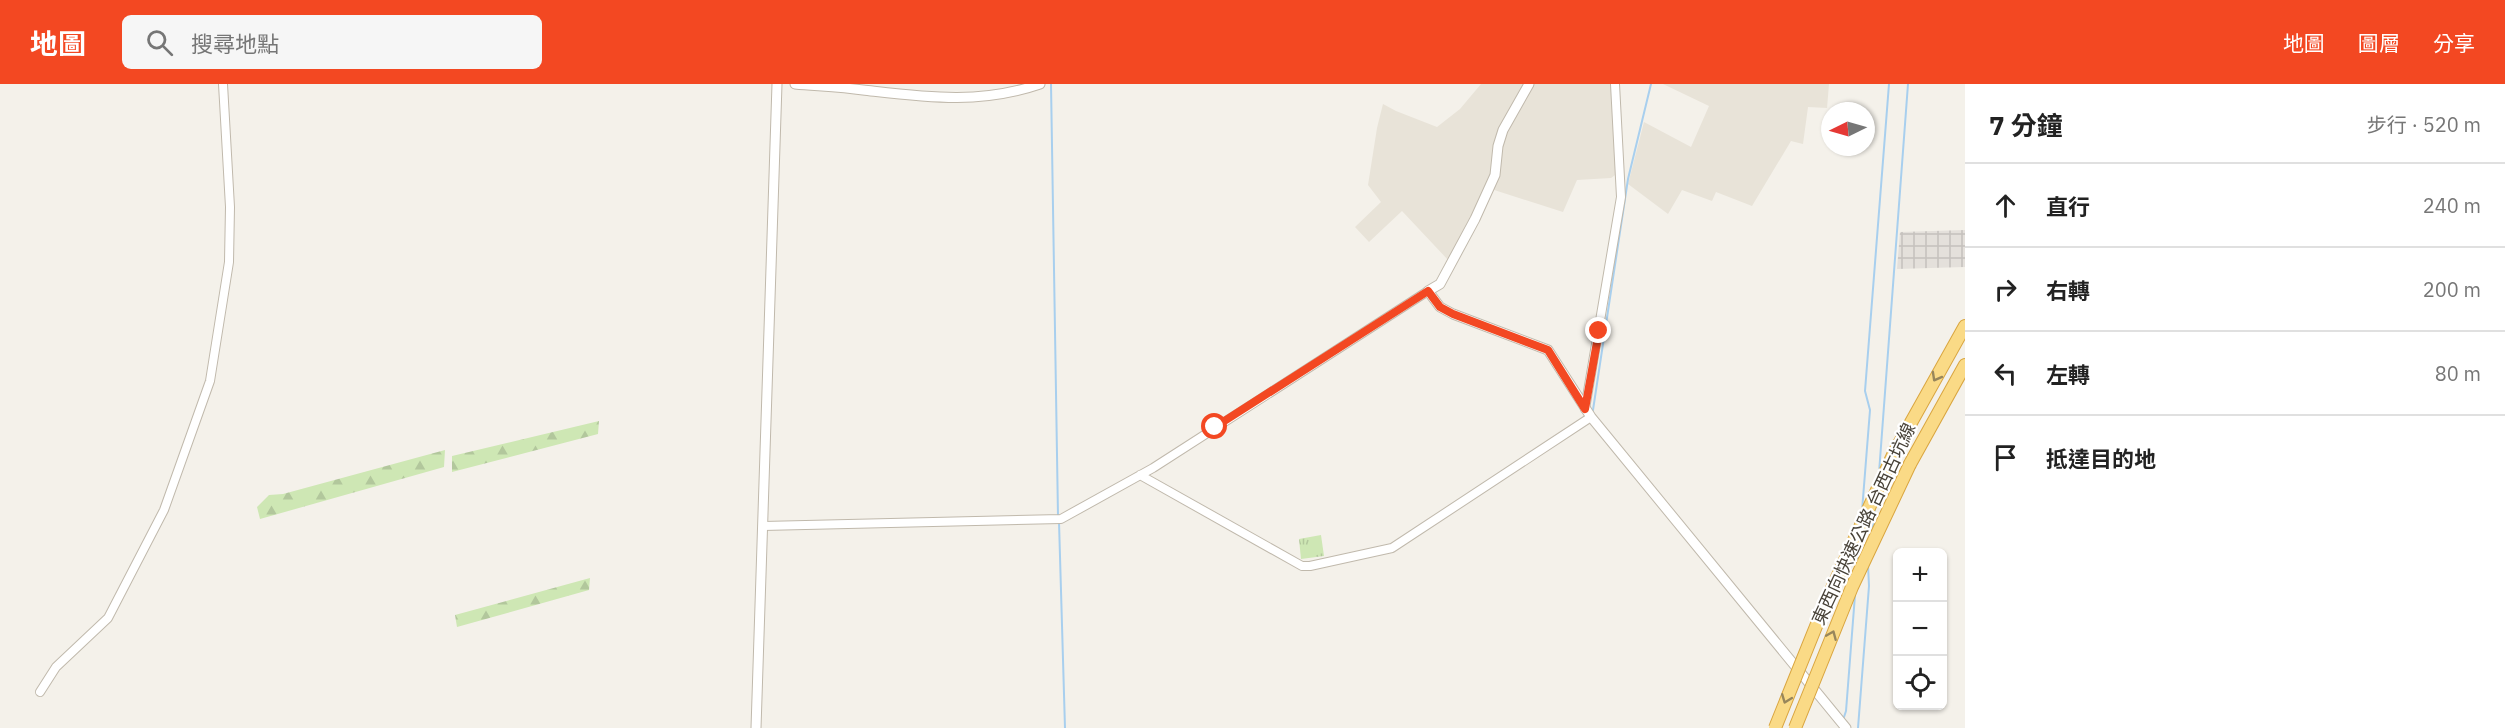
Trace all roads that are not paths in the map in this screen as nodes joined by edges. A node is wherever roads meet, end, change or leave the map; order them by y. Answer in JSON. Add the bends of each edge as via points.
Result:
{"nodes":[{"id":1,"x":223,"y":84,"type":"edge"},
{"id":2,"x":777,"y":84,"type":"edge"},
{"id":3,"x":795,"y":84,"type":"edge"},
{"id":4,"x":1040,"y":84,"type":"edge"},
{"id":5,"x":1529,"y":84,"type":"edge"},
{"id":6,"x":1615,"y":84,"type":"edge"},
{"id":7,"x":1428,"y":291,"type":"junction"},
{"id":8,"x":1965,"y":326,"type":"edge"},
{"id":9,"x":1965,"y":365,"type":"edge"},
{"id":10,"x":1588,"y":413,"type":"junction"},
{"id":11,"x":1140,"y":475,"type":"junction"},
{"id":12,"x":763,"y":526,"type":"junction"},
{"id":13,"x":40,"y":692,"type":"dead end"},
{"id":14,"x":1844,"y":725,"type":"edge"},
{"id":15,"x":756,"y":728,"type":"edge"},
{"id":16,"x":1775,"y":728,"type":"edge"},
{"id":17,"x":1795,"y":728,"type":"edge"}],
"edges":[{"from":1,"to":13,"type":"street","via":[[230,262],[210,381],[164,510],[108,618],[56,667]]},
{"from":2,"to":12,"type":"street"},
{"from":3,"to":4,"type":"street","via":[[961,99],[985,98]]},
{"from":5,"to":7,"type":"street","via":[[1503,130],[1495,175],[1475,219],[1440,284]]},
{"from":6,"to":10,"type":"street","via":[[1621,197]]},
{"from":7,"to":10,"type":"street","via":[[1440,307],[1453,314],[1548,350]]},
{"from":7,"to":11,"type":"street"},
{"from":8,"to":16,"type":"highway","name":"東西向快速公路 台西古坑線","one_way":true,"bridge":true,"via":[[1894,453],[1825,604]]},
{"from":17,"to":9,"type":"highway","name":"東西向快速公路 台西古坑線","one_way":true,"bridge":true,"via":[[1852,587],[1910,464]]},
{"from":10,"to":11,"type":"street","via":[[1392,548],[1310,566],[1302,566]]},
{"from":10,"to":14,"type":"street"},
{"from":11,"to":12,"type":"street","via":[[1058,519]]},
{"from":12,"to":15,"type":"street"}]}
